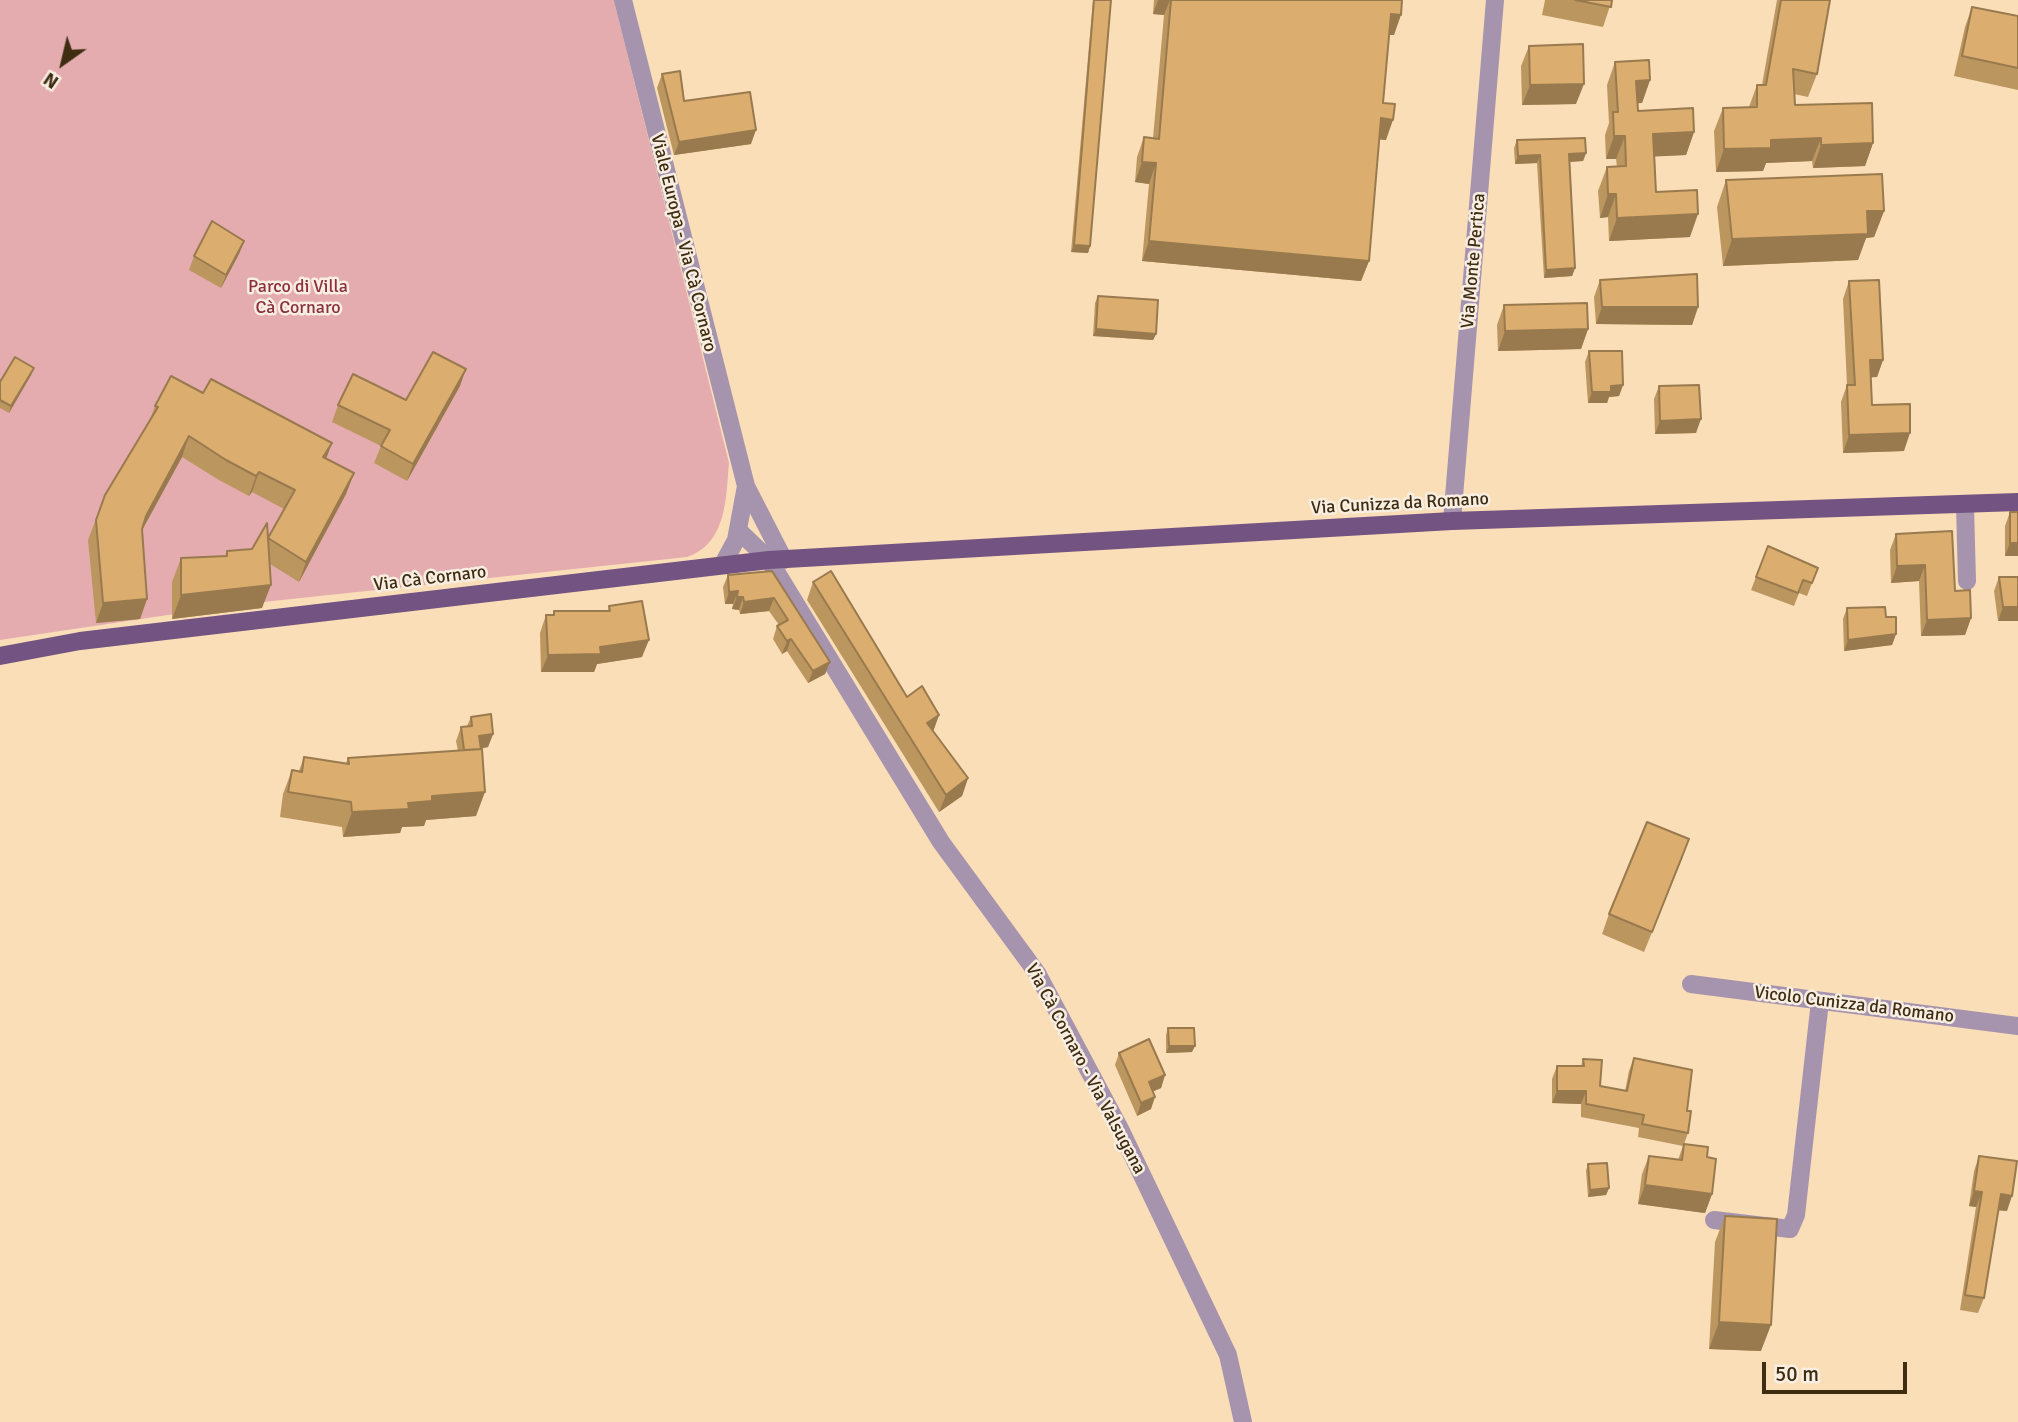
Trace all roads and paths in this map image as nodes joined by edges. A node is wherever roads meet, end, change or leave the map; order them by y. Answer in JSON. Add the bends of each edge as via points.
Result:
{"nodes":[{"id":1,"x":623,"y":0,"type":"edge"},
{"id":2,"x":1495,"y":0,"type":"edge"},
{"id":3,"x":746,"y":486,"type":"junction"},
{"id":4,"x":2018,"y":502,"type":"edge"},
{"id":5,"x":1965,"y":505,"type":"junction"},
{"id":6,"x":1452,"y":521,"type":"junction"},
{"id":7,"x":738,"y":530,"type":"junction"},
{"id":8,"x":776,"y":560,"type":"junction"},
{"id":9,"x":723,"y":564,"type":"junction"},
{"id":10,"x":1967,"y":581,"type":"dead end"},
{"id":11,"x":0,"y":656,"type":"edge"},
{"id":12,"x":1691,"y":984,"type":"dead end"},
{"id":13,"x":1820,"y":1001,"type":"junction"},
{"id":14,"x":2018,"y":1026,"type":"edge"},
{"id":15,"x":1714,"y":1220,"type":"dead end"},
{"id":16,"x":1243,"y":1422,"type":"edge"}],
"edges":[{"from":1,"to":3,"type":"street","name":"Viale Europa - Via Cà Cornaro"},
{"from":2,"to":6,"type":"street","name":"Via Monte Pertica"},
{"from":3,"to":7,"type":"street"},
{"from":3,"to":8,"type":"street"},
{"from":4,"to":5,"type":"main road","name":"Via Cunizza da Romano"},
{"from":5,"to":6,"type":"main road","name":"Via Cunizza da Romano"},
{"from":5,"to":10,"type":"street"},
{"from":6,"to":8,"type":"main road","name":"Via Cunizza da Romano"},
{"from":7,"to":8,"type":"street"},
{"from":7,"to":9,"type":"street"},
{"from":8,"to":9,"type":"main road","name":"Via Cà Cornaro"},
{"from":8,"to":16,"type":"street","name":"Via Cà Cornaro - Via Valsugana","via":[[942,842],[1037,973],[1120,1129],[1228,1355]]},
{"from":9,"to":11,"type":"main road","name":"Via Cà Cornaro","via":[[80,641]]},
{"from":12,"to":13,"type":"street","name":"Vicolo Cunizza da Romano"},
{"from":13,"to":14,"type":"street","name":"Vicolo Cunizza da Romano"},
{"from":13,"to":15,"type":"street","via":[[1796,1215],[1790,1229]]}]}
